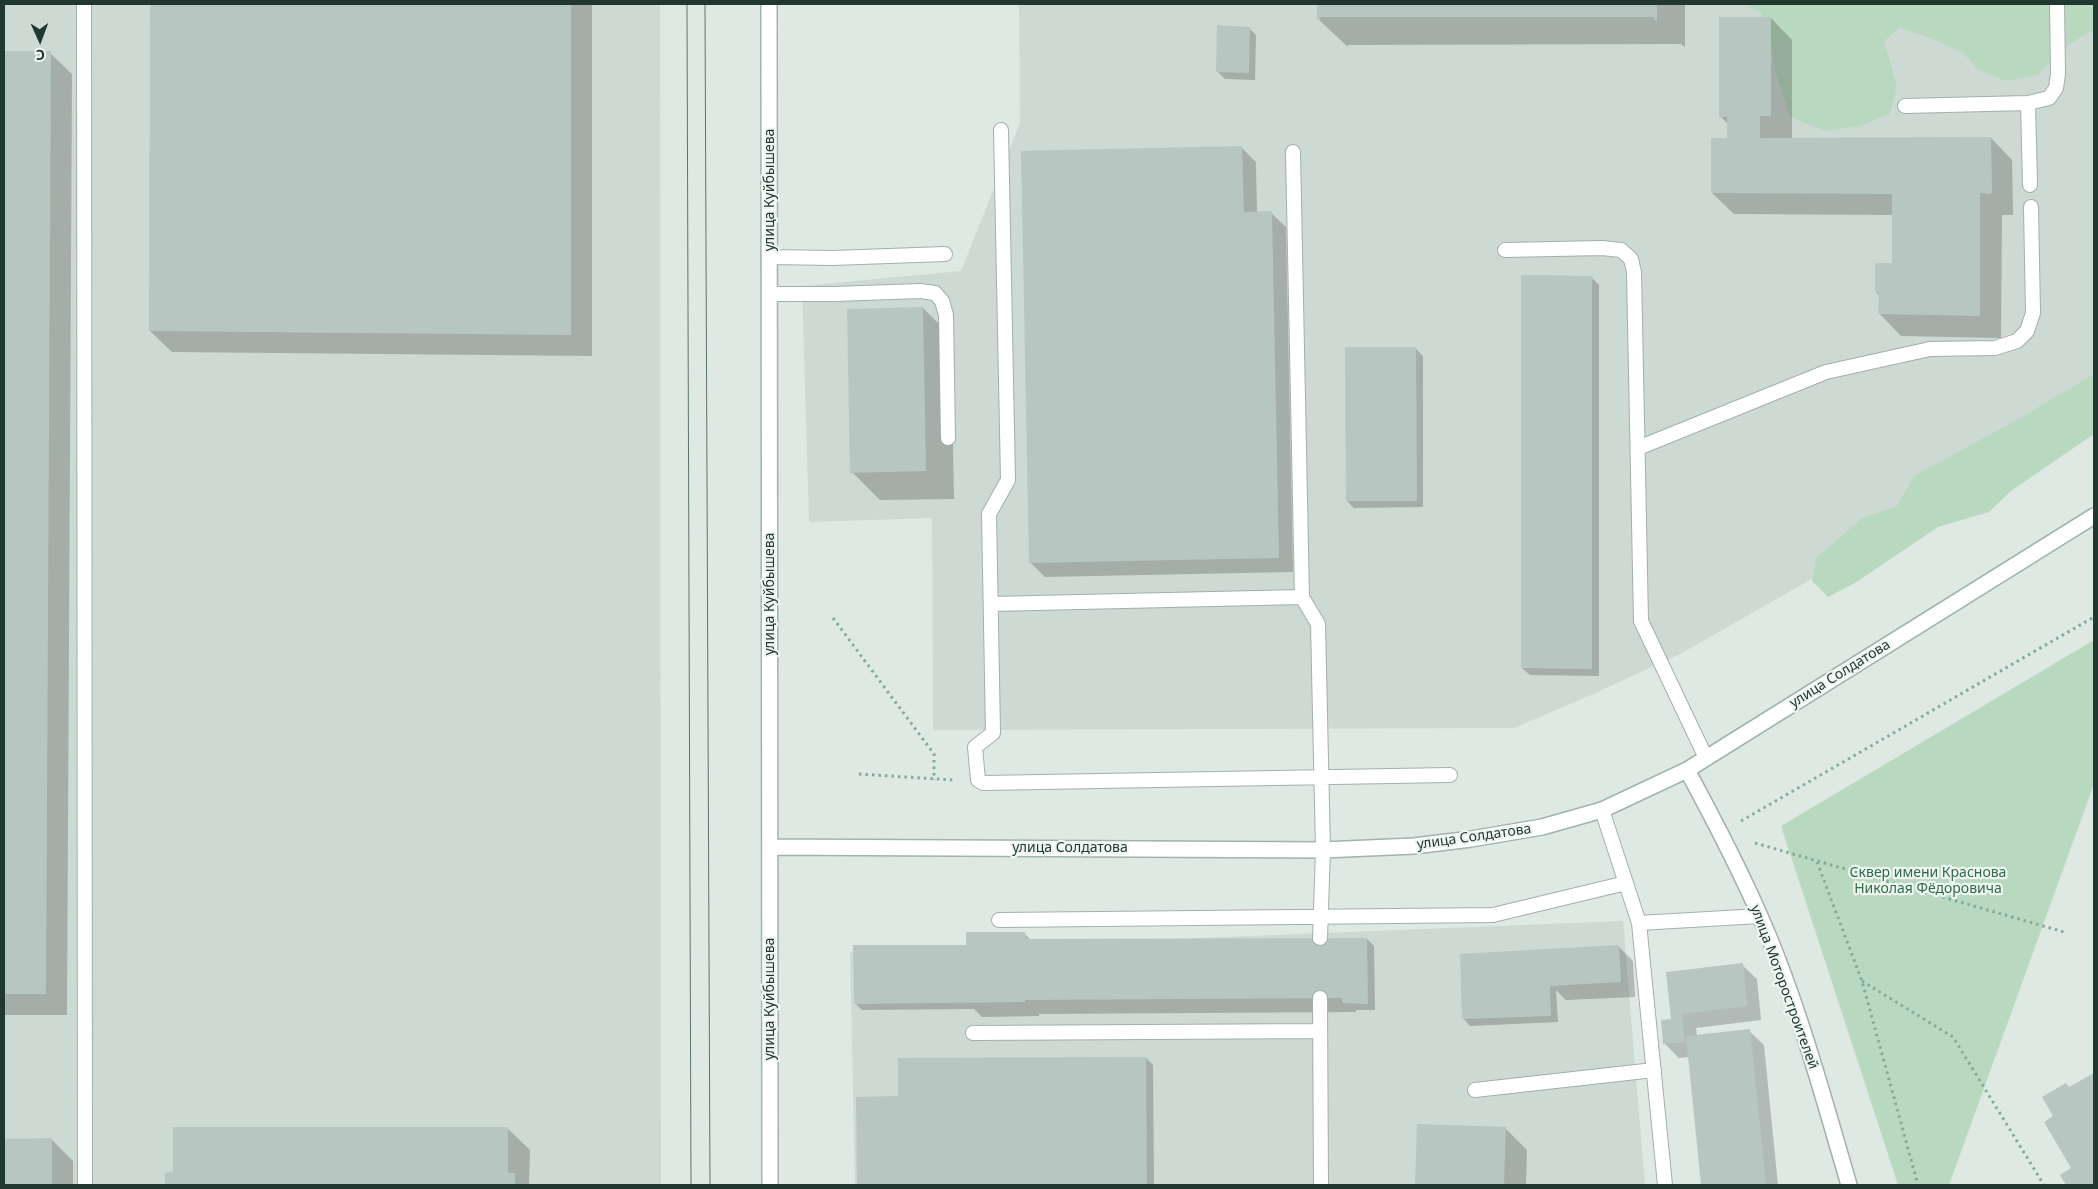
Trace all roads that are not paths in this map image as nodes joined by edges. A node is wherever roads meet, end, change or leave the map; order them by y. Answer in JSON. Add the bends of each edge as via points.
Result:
{"nodes":[{"id":1,"x":84,"y":4,"type":"edge"},
{"id":2,"x":769,"y":4,"type":"edge"},
{"id":3,"x":2057,"y":4,"type":"edge"},
{"id":4,"x":2028,"y":103,"type":"junction"},
{"id":5,"x":1905,"y":106,"type":"dead end"},
{"id":6,"x":1000,"y":130,"type":"dead end"},
{"id":7,"x":1293,"y":152,"type":"dead end"},
{"id":8,"x":2030,"y":186,"type":"dead end"},
{"id":9,"x":2031,"y":208,"type":"dead end"},
{"id":10,"x":1505,"y":250,"type":"dead end"},
{"id":11,"x":945,"y":254,"type":"dead end"},
{"id":12,"x":770,"y":257,"type":"junction"},
{"id":13,"x":769,"y":294,"type":"junction"},
{"id":14,"x":948,"y":438,"type":"dead end"},
{"id":15,"x":1638,"y":448,"type":"junction"},
{"id":16,"x":2094,"y":516,"type":"edge"},
{"id":17,"x":1302,"y":597,"type":"junction"},
{"id":18,"x":991,"y":604,"type":"junction"},
{"id":19,"x":1706,"y":758,"type":"junction"},
{"id":20,"x":1687,"y":770,"type":"junction"},
{"id":21,"x":1450,"y":774,"type":"dead end"},
{"id":22,"x":1321,"y":777,"type":"junction"},
{"id":23,"x":1602,"y":810,"type":"junction"},
{"id":24,"x":770,"y":847,"type":"junction"},
{"id":25,"x":1323,"y":850,"type":"junction"},
{"id":26,"x":1626,"y":884,"type":"junction"},
{"id":27,"x":1760,"y":916,"type":"junction"},
{"id":28,"x":1320,"y":917,"type":"junction"},
{"id":29,"x":999,"y":920,"type":"dead end"},
{"id":30,"x":1639,"y":923,"type":"junction"},
{"id":31,"x":1320,"y":938,"type":"dead end"},
{"id":32,"x":1320,"y":998,"type":"dead end"},
{"id":33,"x":1320,"y":1031,"type":"junction"},
{"id":34,"x":973,"y":1033,"type":"dead end"},
{"id":35,"x":1654,"y":1070,"type":"junction"},
{"id":36,"x":1475,"y":1090,"type":"dead end"},
{"id":37,"x":85,"y":1185,"type":"edge"},
{"id":38,"x":770,"y":1185,"type":"edge"},
{"id":39,"x":1321,"y":1185,"type":"edge"},
{"id":40,"x":1665,"y":1185,"type":"edge"},
{"id":41,"x":1850,"y":1185,"type":"edge"}],
"edges":[{"from":1,"to":37,"type":"lane"},
{"from":2,"to":12,"type":"main road","name":"улица Куйбышева"},
{"from":3,"to":4,"type":"lane","via":[[2056,88],[2049,98]]},
{"from":4,"to":5,"type":"lane"},
{"from":4,"to":8,"type":"lane"},
{"from":6,"to":18,"type":"lane","via":[[1008,480],[989,514]]},
{"from":7,"to":17,"type":"lane"},
{"from":9,"to":15,"type":"lane","via":[[2033,314],[2026,331],[2017,340],[1995,348],[1930,349],[1826,372]]},
{"from":10,"to":15,"type":"lane","via":[[1602,248],[1621,250],[1631,259],[1634,272]]},
{"from":11,"to":12,"type":"lane"},
{"from":12,"to":13,"type":"main road","name":"улица Куйбышева"},
{"from":13,"to":14,"type":"lane","via":[[936,293],[946,315]]},
{"from":13,"to":24,"type":"main road","name":"улица Куйбышева"},
{"from":15,"to":19,"type":"lane","via":[[1641,620]]},
{"from":16,"to":19,"type":"main road","name":"улица Солдатова"},
{"from":17,"to":18,"type":"lane"},
{"from":17,"to":22,"type":"lane","via":[[1318,624]]},
{"from":18,"to":22,"type":"lane","via":[[993,733],[975,747],[978,780],[983,784]]},
{"from":19,"to":20,"type":"main road","name":"улица Солдатова"},
{"from":20,"to":23,"type":"main road","name":"улица Солдатова"},
{"from":20,"to":27,"type":"main road","name":"улица Моторостроителей"},
{"from":21,"to":22,"type":"lane"},
{"from":22,"to":25,"type":"lane"},
{"from":23,"to":25,"type":"main road","name":"улица Солдатова","via":[[1542,827],[1471,839],[1414,846]]},
{"from":23,"to":26,"type":"lane"},
{"from":24,"to":25,"type":"main road","name":"улица Солдатова"},
{"from":24,"to":38,"type":"main road","name":"улица Куйбышева"},
{"from":25,"to":28,"type":"lane"},
{"from":26,"to":28,"type":"lane","via":[[1493,915]]},
{"from":26,"to":30,"type":"lane"},
{"from":27,"to":30,"type":"lane"},
{"from":27,"to":41,"type":"main road","name":"улица Моторостроителей","via":[[1809,1052]]},
{"from":28,"to":29,"type":"lane"},
{"from":28,"to":31,"type":"lane"},
{"from":30,"to":35,"type":"lane"},
{"from":32,"to":33,"type":"lane"},
{"from":33,"to":34,"type":"lane"},
{"from":33,"to":39,"type":"lane"},
{"from":35,"to":36,"type":"lane"},
{"from":35,"to":40,"type":"lane"}]}
